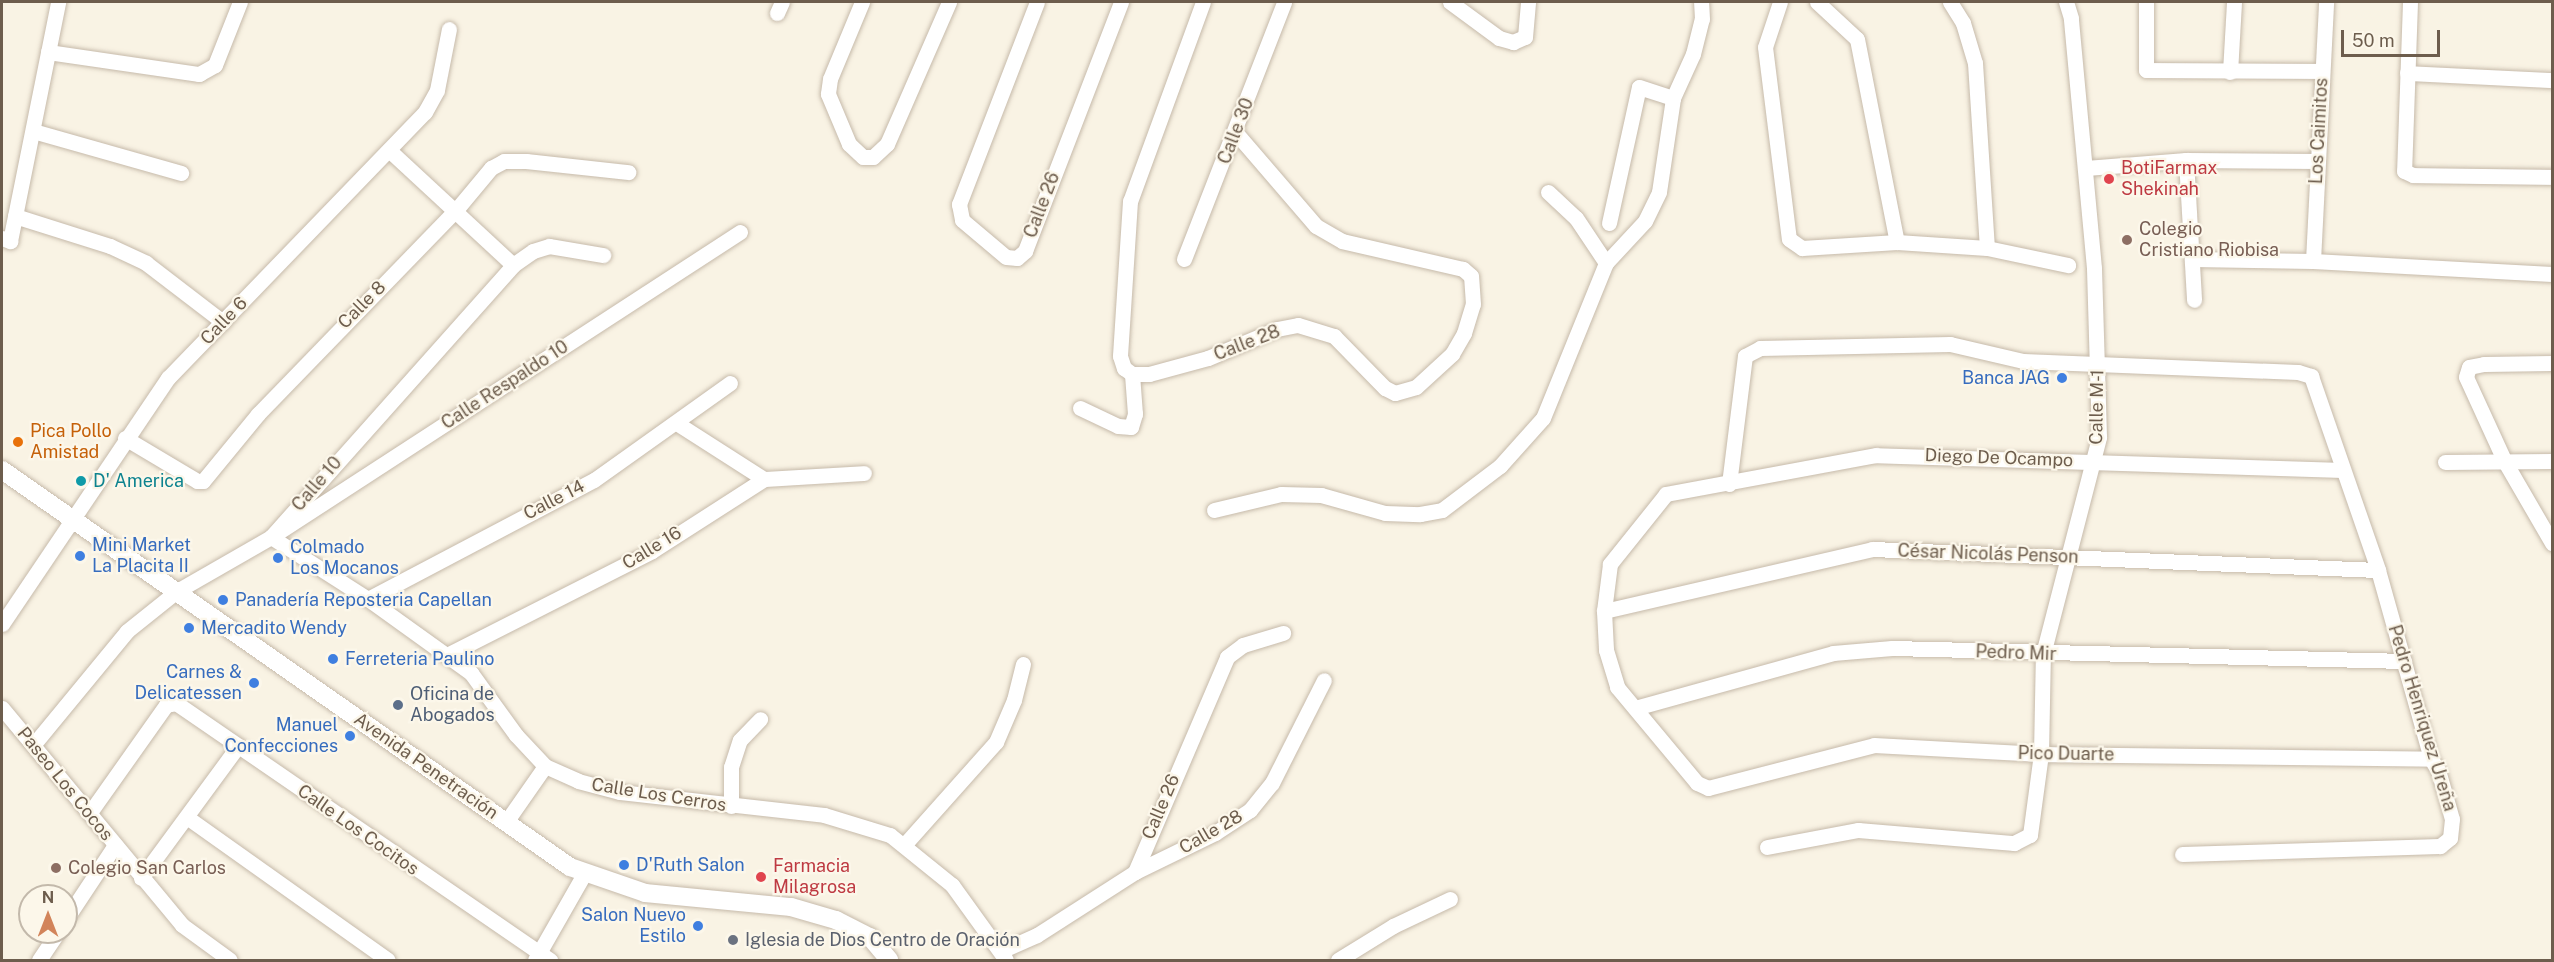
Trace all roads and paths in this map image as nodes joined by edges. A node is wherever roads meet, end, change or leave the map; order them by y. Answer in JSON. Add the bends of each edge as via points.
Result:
{"nodes":[{"id":1,"x":58,"y":2,"type":"edge"},
{"id":2,"x":240,"y":2,"type":"edge"},
{"id":3,"x":862,"y":2,"type":"edge"},
{"id":4,"x":950,"y":2,"type":"edge"},
{"id":5,"x":1037,"y":2,"type":"edge"},
{"id":6,"x":1121,"y":2,"type":"edge"},
{"id":7,"x":1203,"y":2,"type":"edge"},
{"id":8,"x":1450,"y":2,"type":"edge"},
{"id":9,"x":1528,"y":2,"type":"edge"},
{"id":10,"x":1701,"y":2,"type":"edge"},
{"id":11,"x":1780,"y":2,"type":"edge"},
{"id":12,"x":1817,"y":2,"type":"edge"},
{"id":13,"x":1950,"y":2,"type":"edge"},
{"id":14,"x":2066,"y":2,"type":"edge"},
{"id":15,"x":2146,"y":2,"type":"edge"},
{"id":16,"x":2234,"y":2,"type":"edge"},
{"id":17,"x":2325,"y":2,"type":"edge"},
{"id":18,"x":2410,"y":2,"type":"edge"},
{"id":19,"x":1280,"y":3,"type":"edge"},
{"id":20,"x":448,"y":29,"type":"dead end"},
{"id":21,"x":48,"y":52,"type":"junction"},
{"id":22,"x":2230,"y":72,"type":"junction"},
{"id":23,"x":2322,"y":72,"type":"junction"},
{"id":24,"x":2407,"y":74,"type":"junction"},
{"id":25,"x":2553,"y":80,"type":"edge"},
{"id":26,"x":1673,"y":98,"type":"junction"},
{"id":27,"x":33,"y":131,"type":"junction"},
{"id":28,"x":1236,"y":133,"type":"junction"},
{"id":29,"x":389,"y":150,"type":"junction"},
{"id":30,"x":2186,"y":160,"type":"junction"},
{"id":31,"x":2318,"y":161,"type":"junction"},
{"id":32,"x":2086,"y":168,"type":"junction"},
{"id":33,"x":628,"y":172,"type":"dead end"},
{"id":34,"x":181,"y":173,"type":"dead end"},
{"id":35,"x":2553,"y":177,"type":"edge"},
{"id":36,"x":1548,"y":192,"type":"dead end"},
{"id":37,"x":456,"y":210,"type":"junction"},
{"id":38,"x":15,"y":216,"type":"junction"},
{"id":39,"x":1609,"y":223,"type":"dead end"},
{"id":40,"x":740,"y":232,"type":"dead end"},
{"id":41,"x":2,"y":238,"type":"edge"},
{"id":42,"x":1897,"y":242,"type":"junction"},
{"id":43,"x":1987,"y":248,"type":"junction"},
{"id":44,"x":603,"y":255,"type":"dead end"},
{"id":45,"x":1184,"y":259,"type":"dead end"},
{"id":46,"x":2192,"y":259,"type":"junction"},
{"id":47,"x":2313,"y":261,"type":"junction"},
{"id":48,"x":1606,"y":263,"type":"junction"},
{"id":49,"x":513,"y":265,"type":"junction"},
{"id":50,"x":2068,"y":265,"type":"dead end"},
{"id":51,"x":2553,"y":274,"type":"edge"},
{"id":52,"x":2194,"y":300,"type":"dead end"},
{"id":53,"x":223,"y":322,"type":"junction"},
{"id":54,"x":2097,"y":362,"type":"junction"},
{"id":55,"x":2553,"y":363,"type":"edge"},
{"id":56,"x":1132,"y":374,"type":"junction"},
{"id":57,"x":730,"y":383,"type":"dead end"},
{"id":58,"x":1080,"y":408,"type":"dead end"},
{"id":59,"x":678,"y":424,"type":"junction"},
{"id":60,"x":125,"y":438,"type":"junction"},
{"id":61,"x":2095,"y":461,"type":"junction"},
{"id":62,"x":2553,"y":461,"type":"edge"},
{"id":63,"x":2445,"y":462,"type":"dead end"},
{"id":64,"x":2505,"y":462,"type":"junction"},
{"id":65,"x":2,"y":470,"type":"edge"},
{"id":66,"x":2343,"y":470,"type":"junction"},
{"id":67,"x":864,"y":473,"type":"dead end"},
{"id":68,"x":764,"y":478,"type":"junction"},
{"id":69,"x":1729,"y":484,"type":"junction"},
{"id":70,"x":1214,"y":510,"type":"dead end"},
{"id":71,"x":73,"y":519,"type":"junction"},
{"id":72,"x":271,"y":537,"type":"junction"},
{"id":73,"x":2553,"y":543,"type":"edge"},
{"id":74,"x":2066,"y":557,"type":"junction"},
{"id":75,"x":2378,"y":570,"type":"junction"},
{"id":76,"x":177,"y":591,"type":"junction"},
{"id":77,"x":368,"y":599,"type":"junction"},
{"id":78,"x":1604,"y":611,"type":"junction"},
{"id":79,"x":2,"y":624,"type":"edge"},
{"id":80,"x":1283,"y":633,"type":"dead end"},
{"id":81,"x":2043,"y":654,"type":"junction"},
{"id":82,"x":447,"y":655,"type":"junction"},
{"id":83,"x":2404,"y":661,"type":"junction"},
{"id":84,"x":1023,"y":664,"type":"dead end"},
{"id":85,"x":1324,"y":680,"type":"dead end"},
{"id":86,"x":2,"y":708,"type":"edge"},
{"id":87,"x":1635,"y":708,"type":"junction"},
{"id":88,"x":760,"y":719,"type":"dead end"},
{"id":89,"x":34,"y":744,"type":"junction"},
{"id":90,"x":238,"y":746,"type":"junction"},
{"id":91,"x":2041,"y":754,"type":"junction"},
{"id":92,"x":2431,"y":759,"type":"junction"},
{"id":93,"x":545,"y":766,"type":"junction"},
{"id":94,"x":1708,"y":788,"type":"joint"},
{"id":95,"x":731,"y":806,"type":"junction"},
{"id":96,"x":91,"y":811,"type":"junction"},
{"id":97,"x":188,"y":818,"type":"junction"},
{"id":98,"x":506,"y":822,"type":"junction"},
{"id":99,"x":905,"y":844,"type":"junction"},
{"id":100,"x":115,"y":845,"type":"junction"},
{"id":101,"x":1767,"y":847,"type":"dead end"},
{"id":102,"x":2182,"y":854,"type":"dead end"},
{"id":103,"x":1135,"y":872,"type":"junction"},
{"id":104,"x":584,"y":874,"type":"junction"},
{"id":105,"x":141,"y":878,"type":"junction"},
{"id":106,"x":1450,"y":899,"type":"dead end"},
{"id":107,"x":78,"y":901,"type":"edge"},
{"id":108,"x":49,"y":944,"type":"edge"},
{"id":109,"x":1003,"y":956,"type":"edge"},
{"id":110,"x":541,"y":958,"type":"edge"},
{"id":111,"x":39,"y":960,"type":"edge"},
{"id":112,"x":230,"y":960,"type":"edge"},
{"id":113,"x":388,"y":960,"type":"edge"},
{"id":114,"x":889,"y":960,"type":"edge"},
{"id":115,"x":1338,"y":960,"type":"edge"}],
"edges":[{"from":1,"to":21,"type":"street"},
{"from":2,"to":21,"type":"street","via":[[215,65],[208,71],[189,74]]},
{"from":3,"to":4,"type":"street","via":[[830,79],[828,93],[849,144],[863,157],[873,157],[887,144]]},
{"from":5,"to":6,"type":"street","name":"Calle 26","via":[[959,204],[962,220],[1006,257],[1017,258],[1025,251]]},
{"from":7,"to":56,"type":"street","via":[[1130,201],[1120,356],[1124,368]]},
{"from":8,"to":9,"type":"street","via":[[1499,38],[1513,42],[1525,37]]},
{"from":10,"to":26,"type":"street","via":[[1702,19],[1693,54]]},
{"from":11,"to":42,"type":"street","via":[[1765,48],[1789,239],[1802,248]]},
{"from":12,"to":42,"type":"street","via":[[1857,39]]},
{"from":13,"to":43,"type":"street","via":[[1963,23],[1975,63]]},
{"from":14,"to":32,"type":"street","name":"Calle M-1","via":[[2071,18]]},
{"from":15,"to":22,"type":"street","via":[[2146,69]]},
{"from":16,"to":22,"type":"street"},
{"from":17,"to":23,"type":"street","name":"Los Caimitos"},
{"from":18,"to":24,"type":"street"},
{"from":19,"to":28,"type":"street","name":"Calle 30"},
{"from":20,"to":29,"type":"street","name":"Calle 6","via":[[437,90],[425,112]]},
{"from":21,"to":27,"type":"street"},
{"from":22,"to":23,"type":"street"},
{"from":23,"to":31,"type":"street","name":"Los Caimitos"},
{"from":24,"to":25,"type":"street"},
{"from":24,"to":35,"type":"street","via":[[2404,171],[2413,175]]},
{"from":26,"to":39,"type":"street","via":[[1639,87]]},
{"from":26,"to":48,"type":"street","via":[[1659,192],[1645,221]]},
{"from":27,"to":34,"type":"street"},
{"from":27,"to":38,"type":"street"},
{"from":28,"to":45,"type":"street","name":"Calle 30"},
{"from":28,"to":56,"type":"street","name":"Calle 28","via":[[1316,226],[1342,241],[1463,269],[1471,276],[1473,304],[1464,333],[1452,354],[1416,387],[1395,393],[1385,388],[1335,336],[1298,325],[1277,329],[1208,358],[1149,374]]},
{"from":29,"to":37,"type":"street"},
{"from":29,"to":53,"type":"street","name":"Calle 6"},
{"from":30,"to":31,"type":"street"},
{"from":30,"to":32,"type":"street"},
{"from":30,"to":46,"type":"street"},
{"from":31,"to":47,"type":"street","name":"Los Caimitos"},
{"from":32,"to":54,"type":"street","name":"Calle M-1"},
{"from":33,"to":37,"type":"street","name":"Calle 8","via":[[504,161],[490,168]]},
{"from":36,"to":48,"type":"street","via":[[1576,218]]},
{"from":37,"to":49,"type":"street"},
{"from":37,"to":60,"type":"street","name":"Calle 8","via":[[258,414],[209,477],[197,481]]},
{"from":38,"to":41,"type":"street","via":[[10,241]]},
{"from":38,"to":53,"type":"street","via":[[110,246],[146,263]]},
{"from":40,"to":72,"type":"street","name":"Calle Respaldo 10"},
{"from":42,"to":43,"type":"street"},
{"from":43,"to":50,"type":"street"},
{"from":44,"to":49,"type":"street","name":"Calle 10","via":[[549,246],[533,251]]},
{"from":46,"to":47,"type":"street"},
{"from":46,"to":52,"type":"street"},
{"from":47,"to":51,"type":"street"},
{"from":48,"to":70,"type":"street","via":[[1543,418],[1500,466],[1452,504],[1420,514],[1385,513],[1321,495],[1281,494]]},
{"from":49,"to":72,"type":"street","name":"Calle 10"},
{"from":53,"to":60,"type":"street","name":"Calle 6","via":[[168,378]]},
{"from":54,"to":61,"type":"street","name":"Calle M-1"},
{"from":54,"to":66,"type":"street","name":"Pedro Henriquez Ureña","via":[[2298,372],[2311,376]]},
{"from":54,"to":69,"type":"street","via":[[2023,361],[1950,344],[1760,348],[1745,356]]},
{"from":55,"to":64,"type":"street","via":[[2469,367],[2466,377]]},
{"from":56,"to":58,"type":"street","via":[[1135,414],[1131,427],[1118,426]]},
{"from":57,"to":59,"type":"street","name":"Calle 14"},
{"from":59,"to":68,"type":"street"},
{"from":59,"to":77,"type":"street","name":"Calle 14","via":[[594,480]]},
{"from":60,"to":71,"type":"street","name":"Calle 6"},
{"from":61,"to":66,"type":"street","name":"Diego De Ocampo"},
{"from":61,"to":69,"type":"street","name":"Diego De Ocampo","via":[[1876,454]]},
{"from":61,"to":74,"type":"street","name":"Calle M-1"},
{"from":62,"to":64,"type":"street"},
{"from":63,"to":64,"type":"street"},
{"from":64,"to":73,"type":"street"},
{"from":65,"to":71,"type":"street","name":"Avenida Penetración"},
{"from":66,"to":75,"type":"street","name":"Pedro Henriquez Ureña"},
{"from":67,"to":68,"type":"street"},
{"from":68,"to":82,"type":"street","name":"Calle 16","via":[[652,551]]},
{"from":69,"to":78,"type":"street","name":"Diego De Ocampo","via":[[1666,494],[1659,499],[1610,564]]},
{"from":71,"to":76,"type":"street","name":"Avenida Penetración"},
{"from":71,"to":79,"type":"street","name":"Calle 6"},
{"from":72,"to":76,"type":"street","name":"Calle 10"},
{"from":72,"to":77,"type":"street","name":"Calle Los Cerros"},
{"from":74,"to":75,"type":"street","name":"César Nicolás Penson"},
{"from":74,"to":78,"type":"street","name":"César Nicolás Penson","via":[[1872,549]]},
{"from":74,"to":81,"type":"street","name":"Calle M-1"},
{"from":75,"to":83,"type":"street","name":"Pedro Henriquez Ureña"},
{"from":76,"to":89,"type":"street","name":"Calle 10","via":[[109,649]]},
{"from":76,"to":98,"type":"street","name":"Avenida Penetración"},
{"from":77,"to":82,"type":"street","name":"Calle Los Cerros"},
{"from":78,"to":87,"type":"street","name":"Diego De Ocampo","via":[[1606,650],[1617,687]]},
{"from":80,"to":103,"type":"street","name":"Calle 26","via":[[1243,645],[1227,657]]},
{"from":81,"to":83,"type":"street","name":"Pedro Mir"},
{"from":81,"to":87,"type":"street","name":"Pedro Mir","via":[[1892,648],[1833,653]]},
{"from":81,"to":91,"type":"street","name":"Calle M-1"},
{"from":82,"to":93,"type":"street","name":"Calle Los Cerros","via":[[471,673],[516,735]]},
{"from":83,"to":92,"type":"street","name":"Pedro Henriquez Ureña"},
{"from":84,"to":99,"type":"street","via":[[1014,700],[996,742]]},
{"from":85,"to":103,"type":"street","name":"Calle 28","via":[[1272,783],[1250,810],[1215,833]]},
{"from":86,"to":89,"type":"street","name":"Paseo Los Cocos"},
{"from":87,"to":94,"type":"street","name":"Diego De Ocampo","via":[[1697,783]]},
{"from":88,"to":95,"type":"street","via":[[740,740],[734,758]]},
{"from":89,"to":96,"type":"street","name":"Paseo Los Cocos"},
{"from":90,"to":96,"type":"street","name":"Calle Los Cocitos","via":[[176,703],[166,705]]},
{"from":90,"to":97,"type":"street"},
{"from":90,"to":110,"type":"street","name":"Calle Los Cocitos"},
{"from":91,"to":92,"type":"street","name":"Pico Duarte"},
{"from":91,"to":94,"type":"street","name":"Pico Duarte","via":[[1874,746]]},
{"from":91,"to":101,"type":"street","name":"Calle M-1","via":[[2030,835],[2024,840],[1858,830]]},
{"from":92,"to":102,"type":"street","name":"Pedro Henriquez Ureña","via":[[2452,819],[2450,838],[2440,846]]},
{"from":93,"to":95,"type":"street","name":"Calle Los Cerros","via":[[578,782],[620,792]]},
{"from":93,"to":98,"type":"street"},
{"from":95,"to":99,"type":"street","name":"Calle Los Cerros","via":[[824,815],[856,822]]},
{"from":96,"to":100,"type":"street","name":"Paseo Los Cocos"},
{"from":97,"to":105,"type":"street"},
{"from":97,"to":113,"type":"street"},
{"from":98,"to":104,"type":"street","name":"Avenida Penetración"},
{"from":99,"to":109,"type":"street","name":"Calle Los Cerros","via":[[952,885]]},
{"from":100,"to":105,"type":"street","name":"Paseo Los Cocos"},
{"from":100,"to":107,"type":"street"},
{"from":103,"to":109,"type":"street"},
{"from":104,"to":110,"type":"street"},
{"from":104,"to":114,"type":"street","name":"Avenida Penetración","via":[[645,893],[791,907],[836,920],[870,937]]},
{"from":105,"to":112,"type":"street","name":"Paseo Los Cocos","via":[[182,925]]},
{"from":106,"to":115,"type":"street","via":[[1393,926]]},
{"from":108,"to":111,"type":"street"}]}
